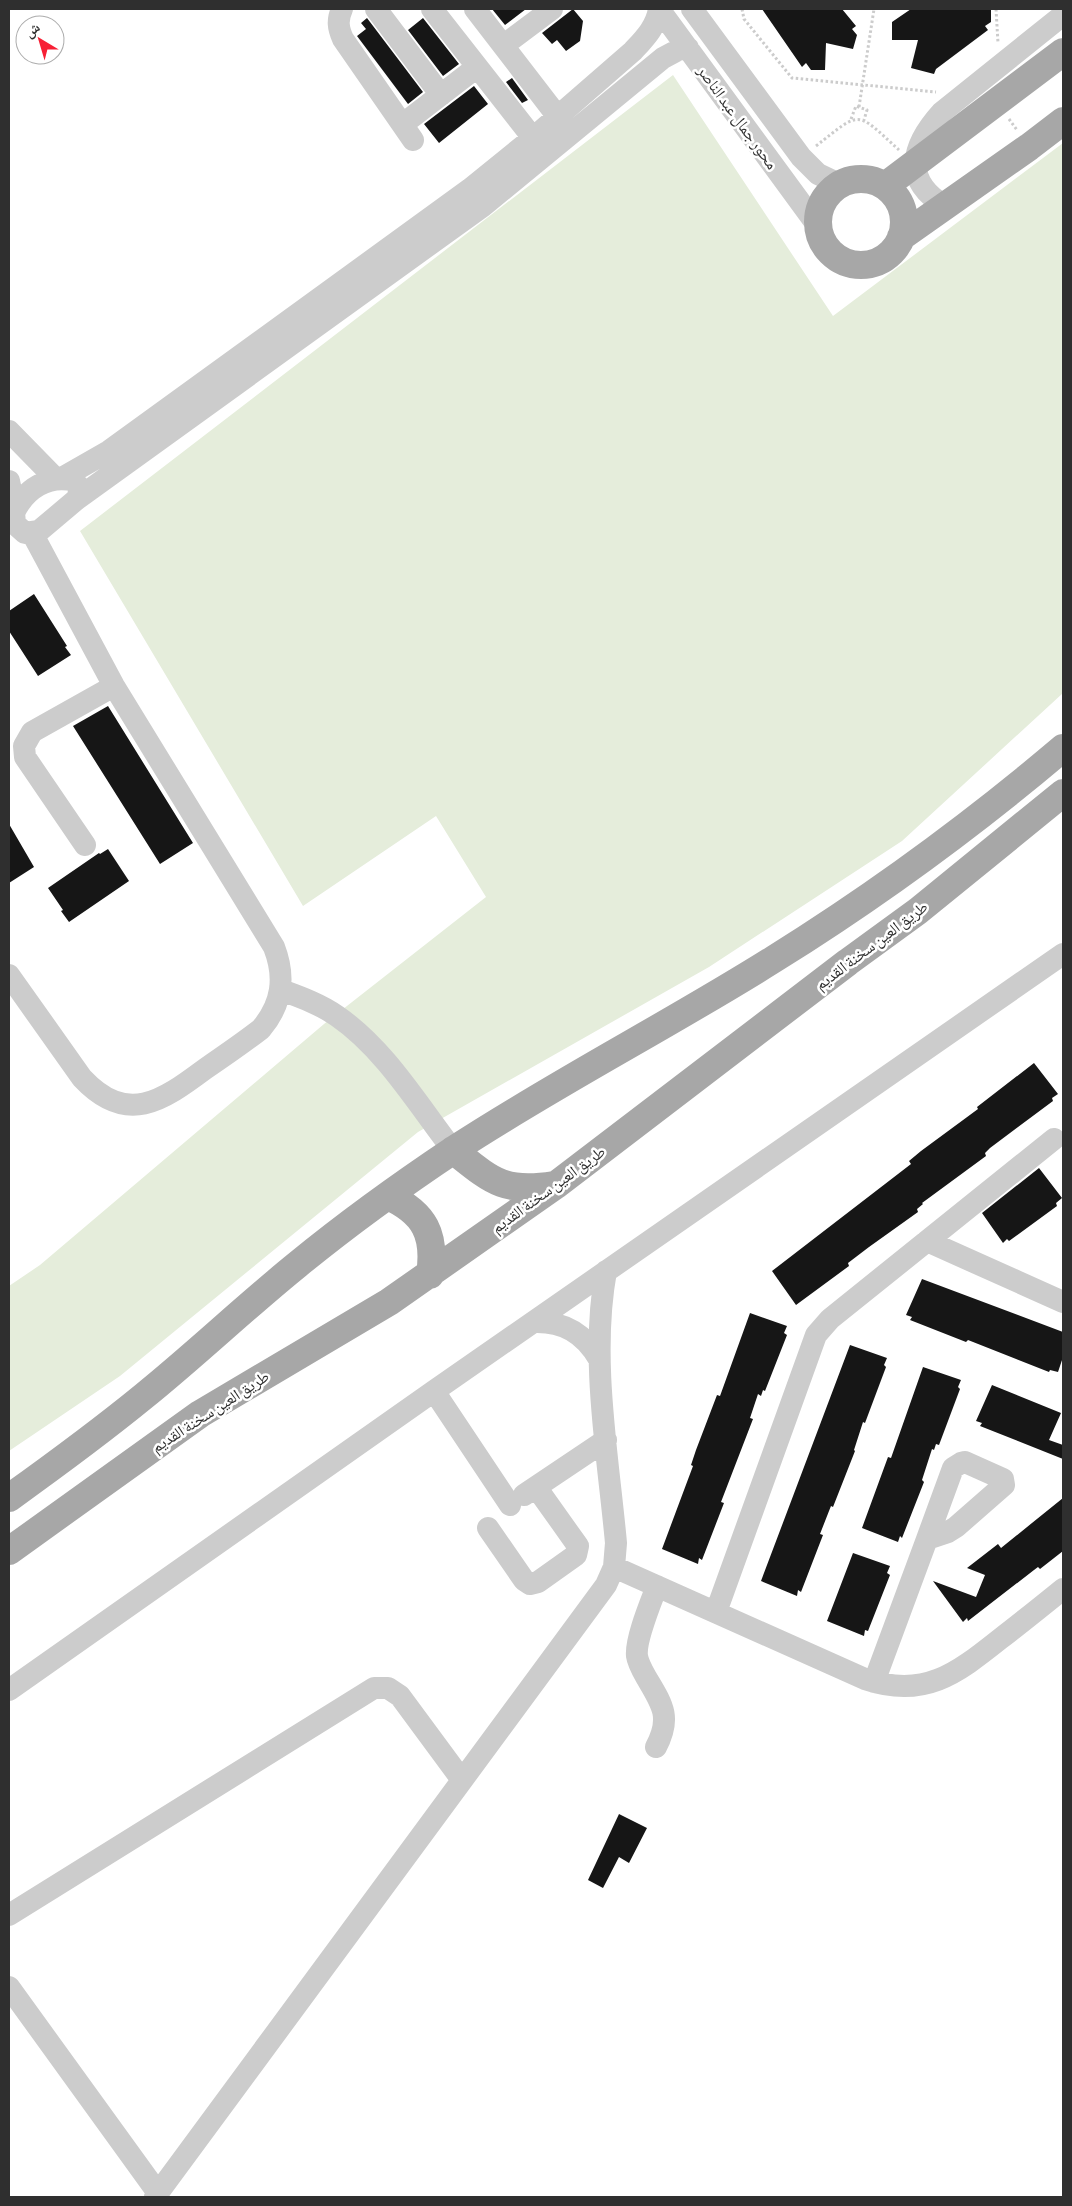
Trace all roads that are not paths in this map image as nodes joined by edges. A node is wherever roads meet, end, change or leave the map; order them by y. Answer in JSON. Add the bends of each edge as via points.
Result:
{"nodes":[{"id":1,"x":342,"y":9,"type":"edge"},
{"id":2,"x":376,"y":9,"type":"edge"},
{"id":3,"x":432,"y":9,"type":"edge"},
{"id":4,"x":476,"y":9,"type":"edge"},
{"id":5,"x":659,"y":9,"type":"edge"},
{"id":6,"x":692,"y":9,"type":"edge"},
{"id":7,"x":541,"y":12,"type":"edge"},
{"id":8,"x":1063,"y":15,"type":"edge"},
{"id":9,"x":504,"y":45,"type":"junction"},
{"id":10,"x":688,"y":48,"type":"junction"},
{"id":11,"x":1063,"y":52,"type":"edge"},
{"id":12,"x":477,"y":67,"type":"junction"},
{"id":13,"x":441,"y":95,"type":"junction"},
{"id":14,"x":558,"y":117,"type":"junction"},
{"id":15,"x":1063,"y":120,"type":"edge"},
{"id":16,"x":533,"y":138,"type":"junction"},
{"id":17,"x":914,"y":164,"type":"junction"},
{"id":18,"x":839,"y":184,"type":"junction"},
{"id":19,"x":885,"y":186,"type":"junction"},
{"id":20,"x":945,"y":206,"type":"junction"},
{"id":21,"x":817,"y":225,"type":"junction"},
{"id":22,"x":901,"y":237,"type":"junction"},
{"id":23,"x":9,"y":431,"type":"edge"},
{"id":24,"x":58,"y":479,"type":"junction"},
{"id":25,"x":9,"y":480,"type":"edge"},
{"id":26,"x":77,"y":499,"type":"junction"},
{"id":27,"x":18,"y":527,"type":"edge"},
{"id":28,"x":114,"y":686,"type":"junction"},
{"id":29,"x":1063,"y":748,"type":"edge"},
{"id":30,"x":1063,"y":793,"type":"edge"},
{"id":31,"x":85,"y":845,"type":"dead end"},
{"id":32,"x":1063,"y":954,"type":"edge"},
{"id":33,"x":9,"y":975,"type":"edge"},
{"id":34,"x":281,"y":990,"type":"junction"},
{"id":35,"x":1054,"y":1139,"type":"dead end"},
{"id":36,"x":453,"y":1150,"type":"junction"},
{"id":37,"x":556,"y":1185,"type":"junction"},
{"id":38,"x":388,"y":1196,"type":"junction"},
{"id":39,"x":927,"y":1241,"type":"junction"},
{"id":40,"x":606,"y":1271,"type":"junction"},
{"id":41,"x":430,"y":1275,"type":"junction"},
{"id":42,"x":1063,"y":1302,"type":"edge"},
{"id":43,"x":534,"y":1322,"type":"junction"},
{"id":44,"x":599,"y":1358,"type":"junction"},
{"id":45,"x":434,"y":1391,"type":"junction"},
{"id":46,"x":606,"y":1440,"type":"junction"},
{"id":47,"x":536,"y":1487,"type":"junction"},
{"id":48,"x":9,"y":1498,"type":"edge"},
{"id":49,"x":488,"y":1528,"type":"dead end"},
{"id":50,"x":927,"y":1539,"type":"dead end"},
{"id":51,"x":9,"y":1551,"type":"edge"},
{"id":52,"x":614,"y":1567,"type":"junction"},
{"id":53,"x":657,"y":1586,"type":"junction"},
{"id":54,"x":1063,"y":1589,"type":"edge"},
{"id":55,"x":716,"y":1612,"type":"junction"},
{"id":56,"x":874,"y":1682,"type":"junction"},
{"id":57,"x":9,"y":1690,"type":"edge"},
{"id":58,"x":656,"y":1747,"type":"dead end"},
{"id":59,"x":462,"y":1780,"type":"junction"},
{"id":60,"x":9,"y":1915,"type":"edge"},
{"id":61,"x":9,"y":1987,"type":"edge"},
{"id":62,"x":156,"y":2195,"type":"edge"}],
"edges":[{"from":1,"to":13,"type":"street","via":[[338,18],[343,39],[408,132]]},
{"from":2,"to":13,"type":"street"},
{"from":3,"to":12,"type":"street"},
{"from":4,"to":9,"type":"street"},
{"from":5,"to":10,"type":"street","name":"محور جمال عبد الناصر"},
{"from":5,"to":14,"type":"street","via":[[657,21],[648,35]]},
{"from":6,"to":18,"type":"street","name":"محور جمال عبد الناصر","via":[[802,158],[818,174]]},
{"from":7,"to":9,"type":"street"},
{"from":8,"to":17,"type":"street","via":[[942,112],[927,129]]},
{"from":9,"to":14,"type":"street"},
{"from":10,"to":21,"type":"street","name":"محور جمال عبد الناصر"},
{"from":10,"to":26,"type":"street","via":[[663,58],[483,206]]},
{"from":11,"to":17,"type":"main road"},
{"from":12,"to":13,"type":"street"},
{"from":12,"to":16,"type":"street"},
{"from":14,"to":16,"type":"street"},
{"from":15,"to":20,"type":"main road"},
{"from":16,"to":24,"type":"street","via":[[470,189],[109,450]]},
{"from":17,"to":19,"type":"main road"},
{"from":17,"to":20,"type":"street","via":[[924,189]]},
{"from":18,"to":19,"type":"main road","via":[[867,179]]},
{"from":18,"to":21,"type":"main road","via":[[820,206]]},
{"from":19,"to":22,"type":"main road","via":[[902,209]]},
{"from":20,"to":22,"type":"main road"},
{"from":21,"to":22,"type":"main road","via":[[823,244],[829,251],[854,264],[882,259]]},
{"from":23,"to":24,"type":"street"},
{"from":24,"to":26,"type":"street","via":[[78,484],[80,494]]},
{"from":24,"to":27,"type":"street","via":[[43,483],[25,495]]},
{"from":25,"to":27,"type":"street"},
{"from":26,"to":27,"type":"street","via":[[39,531]]},
{"from":27,"to":28,"type":"street"},
{"from":28,"to":31,"type":"street","via":[[32,732],[24,746],[25,757]]},
{"from":28,"to":34,"type":"street","via":[[274,948],[282,976]]},
{"from":29,"to":36,"type":"main road","via":[[904,871],[775,959],[551,1088]]},
{"from":30,"to":37,"type":"main road","name":"طريق العين سخنة القديم","via":[[918,911]]},
{"from":32,"to":40,"type":"street"},
{"from":33,"to":34,"type":"street","via":[[82,1078],[102,1096],[127,1104],[166,1097],[249,1038],[270,1018]]},
{"from":34,"to":36,"type":"street","via":[[312,1002],[358,1033],[396,1074]]},
{"from":35,"to":39,"type":"street"},
{"from":36,"to":37,"type":"main road","via":[[491,1180],[510,1188]]},
{"from":36,"to":38,"type":"main road"},
{"from":37,"to":41,"type":"main road","name":"طريق العين سخنة القديم"},
{"from":38,"to":41,"type":"main road","via":[[406,1205],[420,1218],[430,1236],[433,1255]]},
{"from":38,"to":48,"type":"main road","via":[[297,1265],[144,1396]]},
{"from":39,"to":42,"type":"street"},
{"from":39,"to":55,"type":"street","via":[[830,1319],[816,1335]]},
{"from":40,"to":43,"type":"street"},
{"from":40,"to":44,"type":"street","via":[[600,1314]]},
{"from":41,"to":51,"type":"main road","name":"طريق العين سخنة القديم","via":[[200,1414]]},
{"from":43,"to":44,"type":"street","via":[[556,1323],[577,1332]]},
{"from":43,"to":45,"type":"street"},
{"from":44,"to":46,"type":"street"},
{"from":45,"to":47,"type":"street","via":[[507,1507]]},
{"from":45,"to":57,"type":"street"},
{"from":46,"to":47,"type":"street"},
{"from":46,"to":52,"type":"street","via":[[616,1543]]},
{"from":47,"to":49,"type":"street","via":[[578,1546],[576,1555],[538,1582],[530,1584]]},
{"from":50,"to":56,"type":"street"},
{"from":52,"to":53,"type":"street"},
{"from":52,"to":59,"type":"street","via":[[601,1593]]},
{"from":53,"to":55,"type":"street"},
{"from":53,"to":58,"type":"street","via":[[636,1652],[639,1664],[663,1706],[666,1720]]},
{"from":54,"to":56,"type":"street","via":[[951,1675],[914,1686]]},
{"from":55,"to":56,"type":"street"},
{"from":59,"to":60,"type":"street","via":[[395,1691],[374,1688]]},
{"from":59,"to":62,"type":"street"},
{"from":61,"to":62,"type":"street"}]}
